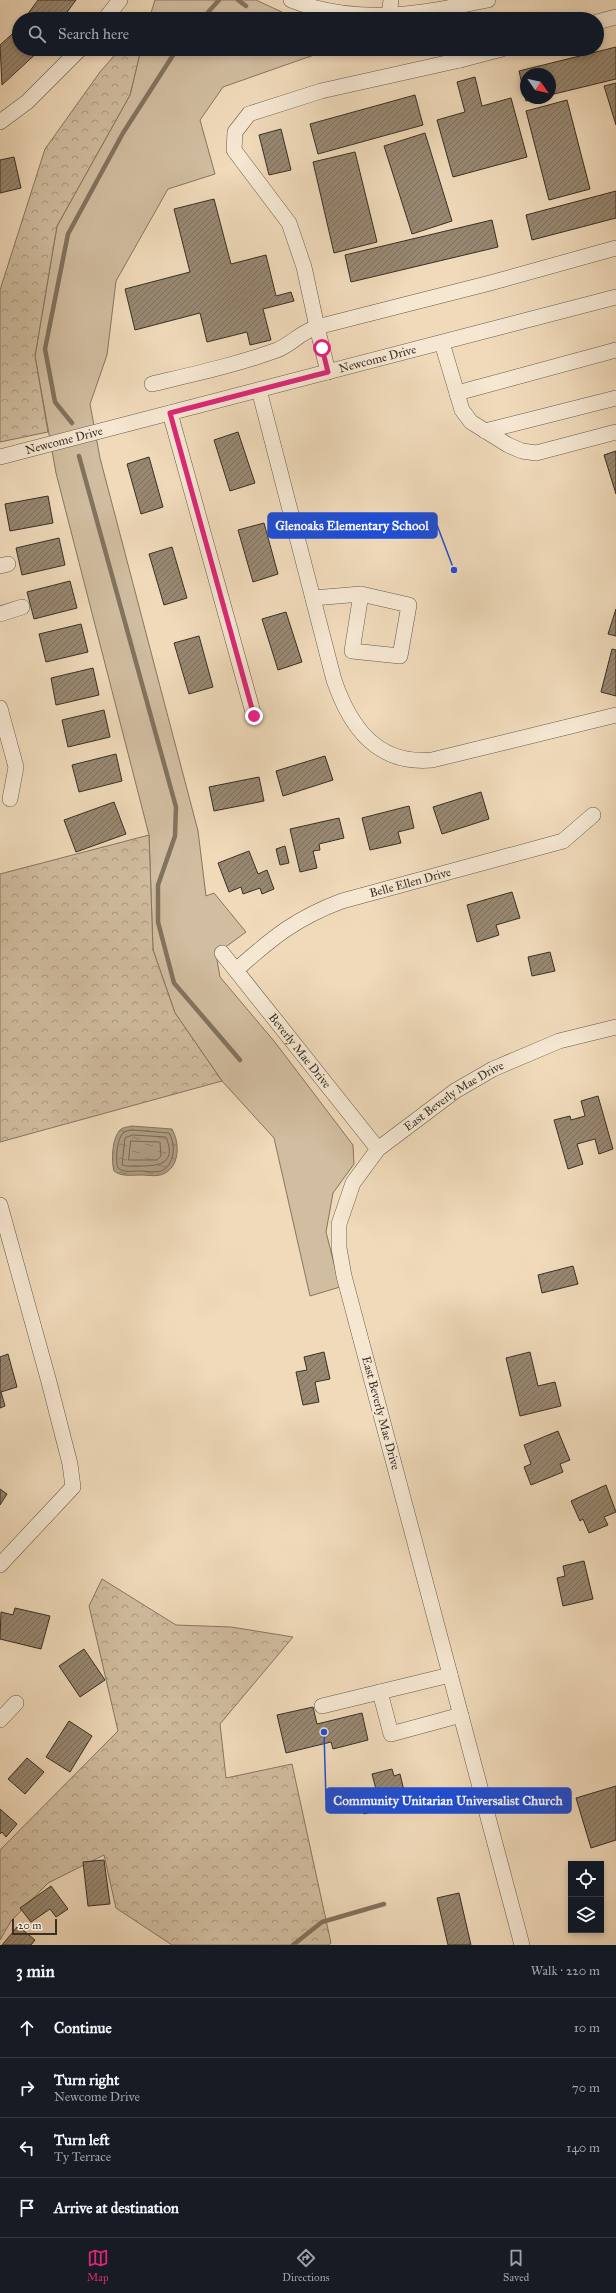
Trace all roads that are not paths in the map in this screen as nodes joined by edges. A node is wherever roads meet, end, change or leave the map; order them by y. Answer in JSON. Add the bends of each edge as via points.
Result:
{"nodes":[{"id":1,"x":120,"y":0,"type":"edge"},
{"id":2,"x":290,"y":0,"type":"edge"},
{"id":3,"x":391,"y":0,"type":"edge"},
{"id":4,"x":488,"y":0,"type":"edge"},
{"id":5,"x":111,"y":12,"type":"edge"},
{"id":6,"x":338,"y":12,"type":"edge"},
{"id":7,"x":390,"y":12,"type":"edge"},
{"id":8,"x":455,"y":12,"type":"edge"},
{"id":9,"x":616,"y":17,"type":"edge"},
{"id":10,"x":604,"y":20,"type":"edge"},
{"id":11,"x":73,"y":56,"type":"edge"},
{"id":12,"x":452,"y":56,"type":"edge"},
{"id":13,"x":0,"y":122,"type":"edge"},
{"id":14,"x":616,"y":248,"type":"edge"},
{"id":15,"x":616,"y":297,"type":"edge"},
{"id":16,"x":317,"y":327,"type":"junction"},
{"id":17,"x":442,"y":342,"type":"junction"},
{"id":18,"x":616,"y":350,"type":"edge"},
{"id":19,"x":328,"y":372,"type":"junction"},
{"id":20,"x":152,"y":384,"type":"dead end"},
{"id":21,"x":259,"y":390,"type":"junction"},
{"id":22,"x":457,"y":392,"type":"junction"},
{"id":23,"x":616,"y":398,"type":"edge"},
{"id":24,"x":170,"y":413,"type":"junction"},
{"id":25,"x":485,"y":431,"type":"junction"},
{"id":26,"x":616,"y":432,"type":"edge"},
{"id":27,"x":0,"y":457,"type":"edge"},
{"id":28,"x":361,"y":594,"type":"junction"},
{"id":29,"x":313,"y":598,"type":"junction"},
{"id":30,"x":22,"y":607,"type":"dead end"},
{"id":31,"x":0,"y":614,"type":"edge"},
{"id":32,"x":0,"y":708,"type":"edge"},
{"id":33,"x":616,"y":715,"type":"edge"},
{"id":34,"x":254,"y":716,"type":"dead end"},
{"id":35,"x":10,"y":799,"type":"dead end"},
{"id":36,"x":593,"y":815,"type":"dead end"},
{"id":37,"x":222,"y":953,"type":"dead end"},
{"id":38,"x":236,"y":970,"type":"junction"},
{"id":39,"x":616,"y":1027,"type":"edge"},
{"id":40,"x":378,"y":1149,"type":"junction"},
{"id":41,"x":0,"y":1205,"type":"edge"},
{"id":42,"x":0,"y":1565,"type":"edge"},
{"id":43,"x":450,"y":1675,"type":"junction"},
{"id":44,"x":380,"y":1692,"type":"junction"},
{"id":45,"x":16,"y":1703,"type":"dead end"},
{"id":46,"x":322,"y":1706,"type":"dead end"},
{"id":47,"x":461,"y":1715,"type":"junction"},
{"id":48,"x":0,"y":1720,"type":"edge"},
{"id":49,"x":522,"y":1945,"type":"edge"}],
"edges":[{"from":1,"to":5,"type":"street"},
{"from":2,"to":6,"type":"street"},
{"from":3,"to":7,"type":"street"},
{"from":4,"to":8,"type":"street"},
{"from":9,"to":10,"type":"street"},
{"from":11,"to":13,"type":"street","via":[[27,102]]},
{"from":12,"to":16,"type":"street","via":[[321,91],[249,114],[235,132],[234,150],[289,223],[304,267]]},
{"from":14,"to":16,"type":"street"},
{"from":15,"to":17,"type":"street","name":"Newcome Drive"},
{"from":16,"to":19,"type":"street"},
{"from":16,"to":20,"type":"street","via":[[305,331],[280,349],[256,358]]},
{"from":17,"to":19,"type":"street","name":"Newcome Drive"},
{"from":17,"to":22,"type":"street"},
{"from":18,"to":22,"type":"street"},
{"from":19,"to":21,"type":"street","name":"Newcome Drive"},
{"from":21,"to":24,"type":"street","name":"Newcome Drive"},
{"from":21,"to":29,"type":"street"},
{"from":22,"to":25,"type":"street","via":[[462,410],[471,422]]},
{"from":23,"to":25,"type":"street"},
{"from":24,"to":27,"type":"street","name":"Newcome Drive"},
{"from":24,"to":34,"type":"street"},
{"from":25,"to":26,"type":"street","via":[[522,451],[536,453]]},
{"from":28,"to":28,"type":"street","via":[[409,605],[400,656],[352,650]]},
{"from":28,"to":29,"type":"street"},
{"from":29,"to":33,"type":"street","via":[[341,700],[359,731],[387,753],[412,760],[432,760]]},
{"from":30,"to":31,"type":"street"},
{"from":32,"to":35,"type":"street","via":[[16,767]]},
{"from":36,"to":38,"type":"street","name":"Belle Ellen Drive","via":[[563,841],[342,901],[318,910],[276,935]]},
{"from":37,"to":38,"type":"street","name":"Beverly Mae Drive"},
{"from":38,"to":40,"type":"street","name":"Beverly Mae Drive"},
{"from":39,"to":40,"type":"street","name":"East Beverly Mae Drive","via":[[559,1041],[493,1068],[455,1091]]},
{"from":40,"to":43,"type":"street","name":"East Beverly Mae Drive","via":[[353,1183],[345,1202],[339,1224],[339,1248],[344,1276]]},
{"from":41,"to":42,"type":"street","via":[[70,1464],[73,1486]]},
{"from":43,"to":44,"type":"street"},
{"from":43,"to":47,"type":"street","name":"East Beverly Mae Drive"},
{"from":44,"to":46,"type":"street"},
{"from":44,"to":47,"type":"street","via":[[391,1734]]},
{"from":45,"to":48,"type":"street"},
{"from":47,"to":49,"type":"street","name":"East Beverly Mae Drive"}]}
